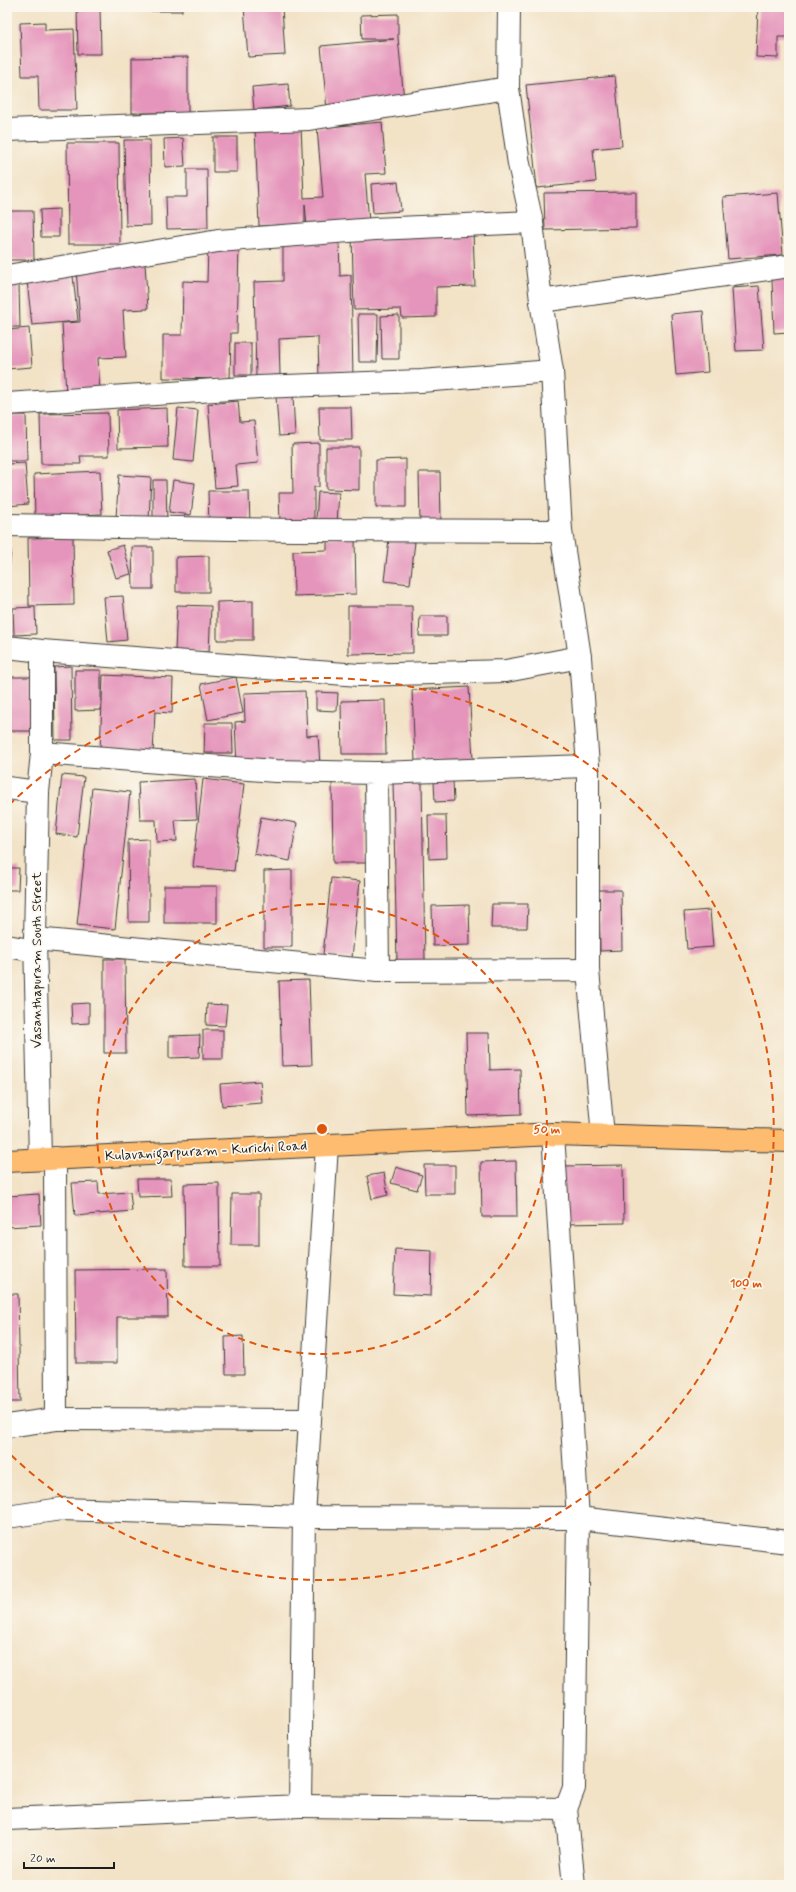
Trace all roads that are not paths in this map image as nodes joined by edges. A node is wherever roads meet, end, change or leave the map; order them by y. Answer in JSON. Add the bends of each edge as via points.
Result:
{"nodes":[{"id":1,"x":509,"y":7,"type":"edge"},
{"id":2,"x":508,"y":88,"type":"junction"},
{"id":3,"x":7,"y":130,"type":"edge"},
{"id":4,"x":532,"y":222,"type":"junction"},
{"id":5,"x":789,"y":266,"type":"edge"},
{"id":6,"x":7,"y":276,"type":"edge"},
{"id":7,"x":541,"y":301,"type":"junction"},
{"id":8,"x":552,"y":371,"type":"junction"},
{"id":9,"x":7,"y":404,"type":"edge"},
{"id":10,"x":7,"y":525,"type":"edge"},
{"id":11,"x":561,"y":531,"type":"junction"},
{"id":12,"x":7,"y":647,"type":"edge"},
{"id":13,"x":42,"y":651,"type":"junction"},
{"id":14,"x":580,"y":657,"type":"junction"},
{"id":15,"x":42,"y":753,"type":"junction"},
{"id":16,"x":588,"y":766,"type":"junction"},
{"id":17,"x":376,"y":773,"type":"junction"},
{"id":18,"x":7,"y":788,"type":"edge"},
{"id":19,"x":38,"y":792,"type":"junction"},
{"id":20,"x":35,"y":945,"type":"junction"},
{"id":21,"x":7,"y":946,"type":"edge"},
{"id":22,"x":588,"y":970,"type":"junction"},
{"id":23,"x":378,"y":971,"type":"junction"},
{"id":24,"x":553,"y":1134,"type":"junction"},
{"id":25,"x":603,"y":1136,"type":"junction"},
{"id":26,"x":789,"y":1140,"type":"edge"},
{"id":27,"x":327,"y":1145,"type":"junction"},
{"id":28,"x":47,"y":1158,"type":"junction"},
{"id":29,"x":7,"y":1161,"type":"edge"},
{"id":30,"x":56,"y":1419,"type":"junction"},
{"id":31,"x":310,"y":1420,"type":"junction"},
{"id":32,"x":7,"y":1426,"type":"edge"},
{"id":33,"x":7,"y":1517,"type":"edge"},
{"id":34,"x":304,"y":1517,"type":"junction"},
{"id":35,"x":578,"y":1518,"type":"junction"},
{"id":36,"x":789,"y":1542,"type":"edge"},
{"id":37,"x":300,"y":1806,"type":"junction"},
{"id":38,"x":566,"y":1809,"type":"junction"},
{"id":39,"x":7,"y":1819,"type":"edge"},
{"id":40,"x":574,"y":1885,"type":"edge"}],
"edges":[{"from":1,"to":2,"type":"street"},
{"from":2,"to":3,"type":"street","via":[[309,119]]},
{"from":2,"to":4,"type":"street","via":[[518,164]]},
{"from":4,"to":6,"type":"street","via":[[375,229],[218,241]]},
{"from":4,"to":7,"type":"street"},
{"from":5,"to":7,"type":"street"},
{"from":7,"to":8,"type":"street"},
{"from":8,"to":9,"type":"street","via":[[421,381],[258,387]]},
{"from":8,"to":11,"type":"street"},
{"from":10,"to":11,"type":"street"},
{"from":11,"to":14,"type":"street"},
{"from":12,"to":13,"type":"street"},
{"from":13,"to":14,"type":"street","via":[[359,675],[506,670]]},
{"from":13,"to":15,"type":"street","name":"Vasanthapuram South Street"},
{"from":14,"to":16,"type":"street"},
{"from":15,"to":17,"type":"street","via":[[275,771]]},
{"from":15,"to":19,"type":"street","name":"Vasanthapuram South Street"},
{"from":16,"to":17,"type":"street"},
{"from":16,"to":22,"type":"street"},
{"from":17,"to":23,"type":"street"},
{"from":18,"to":19,"type":"street"},
{"from":19,"to":20,"type":"street","name":"Vasanthapuram South Street"},
{"from":20,"to":21,"type":"street"},
{"from":20,"to":23,"type":"street"},
{"from":20,"to":28,"type":"street","name":"Vasanthapuram South Street"},
{"from":22,"to":23,"type":"street"},
{"from":22,"to":25,"type":"street"},
{"from":24,"to":25,"type":"main road","name":"Kulavanigarpuram - Kurichi Road"},
{"from":24,"to":27,"type":"main road","name":"Kulavanigarpuram - Kurichi Road"},
{"from":24,"to":35,"type":"street"},
{"from":25,"to":26,"type":"main road","name":"Kulavanigarpuram - Kurichi Road"},
{"from":27,"to":28,"type":"main road","name":"Kulavanigarpuram - Kurichi Road"},
{"from":27,"to":31,"type":"street"},
{"from":28,"to":29,"type":"main road","name":"Kulavanigarpuram - Kurichi Road"},
{"from":28,"to":30,"type":"street","name":"Vasanthapuram South Street"},
{"from":30,"to":31,"type":"street"},
{"from":30,"to":32,"type":"street"},
{"from":31,"to":34,"type":"street"},
{"from":33,"to":34,"type":"street","via":[[61,1509]]},
{"from":34,"to":35,"type":"street"},
{"from":34,"to":37,"type":"street"},
{"from":35,"to":36,"type":"street"},
{"from":35,"to":38,"type":"street","via":[[574,1788]]},
{"from":37,"to":38,"type":"street"},
{"from":37,"to":39,"type":"street"},
{"from":38,"to":40,"type":"street"}]}
